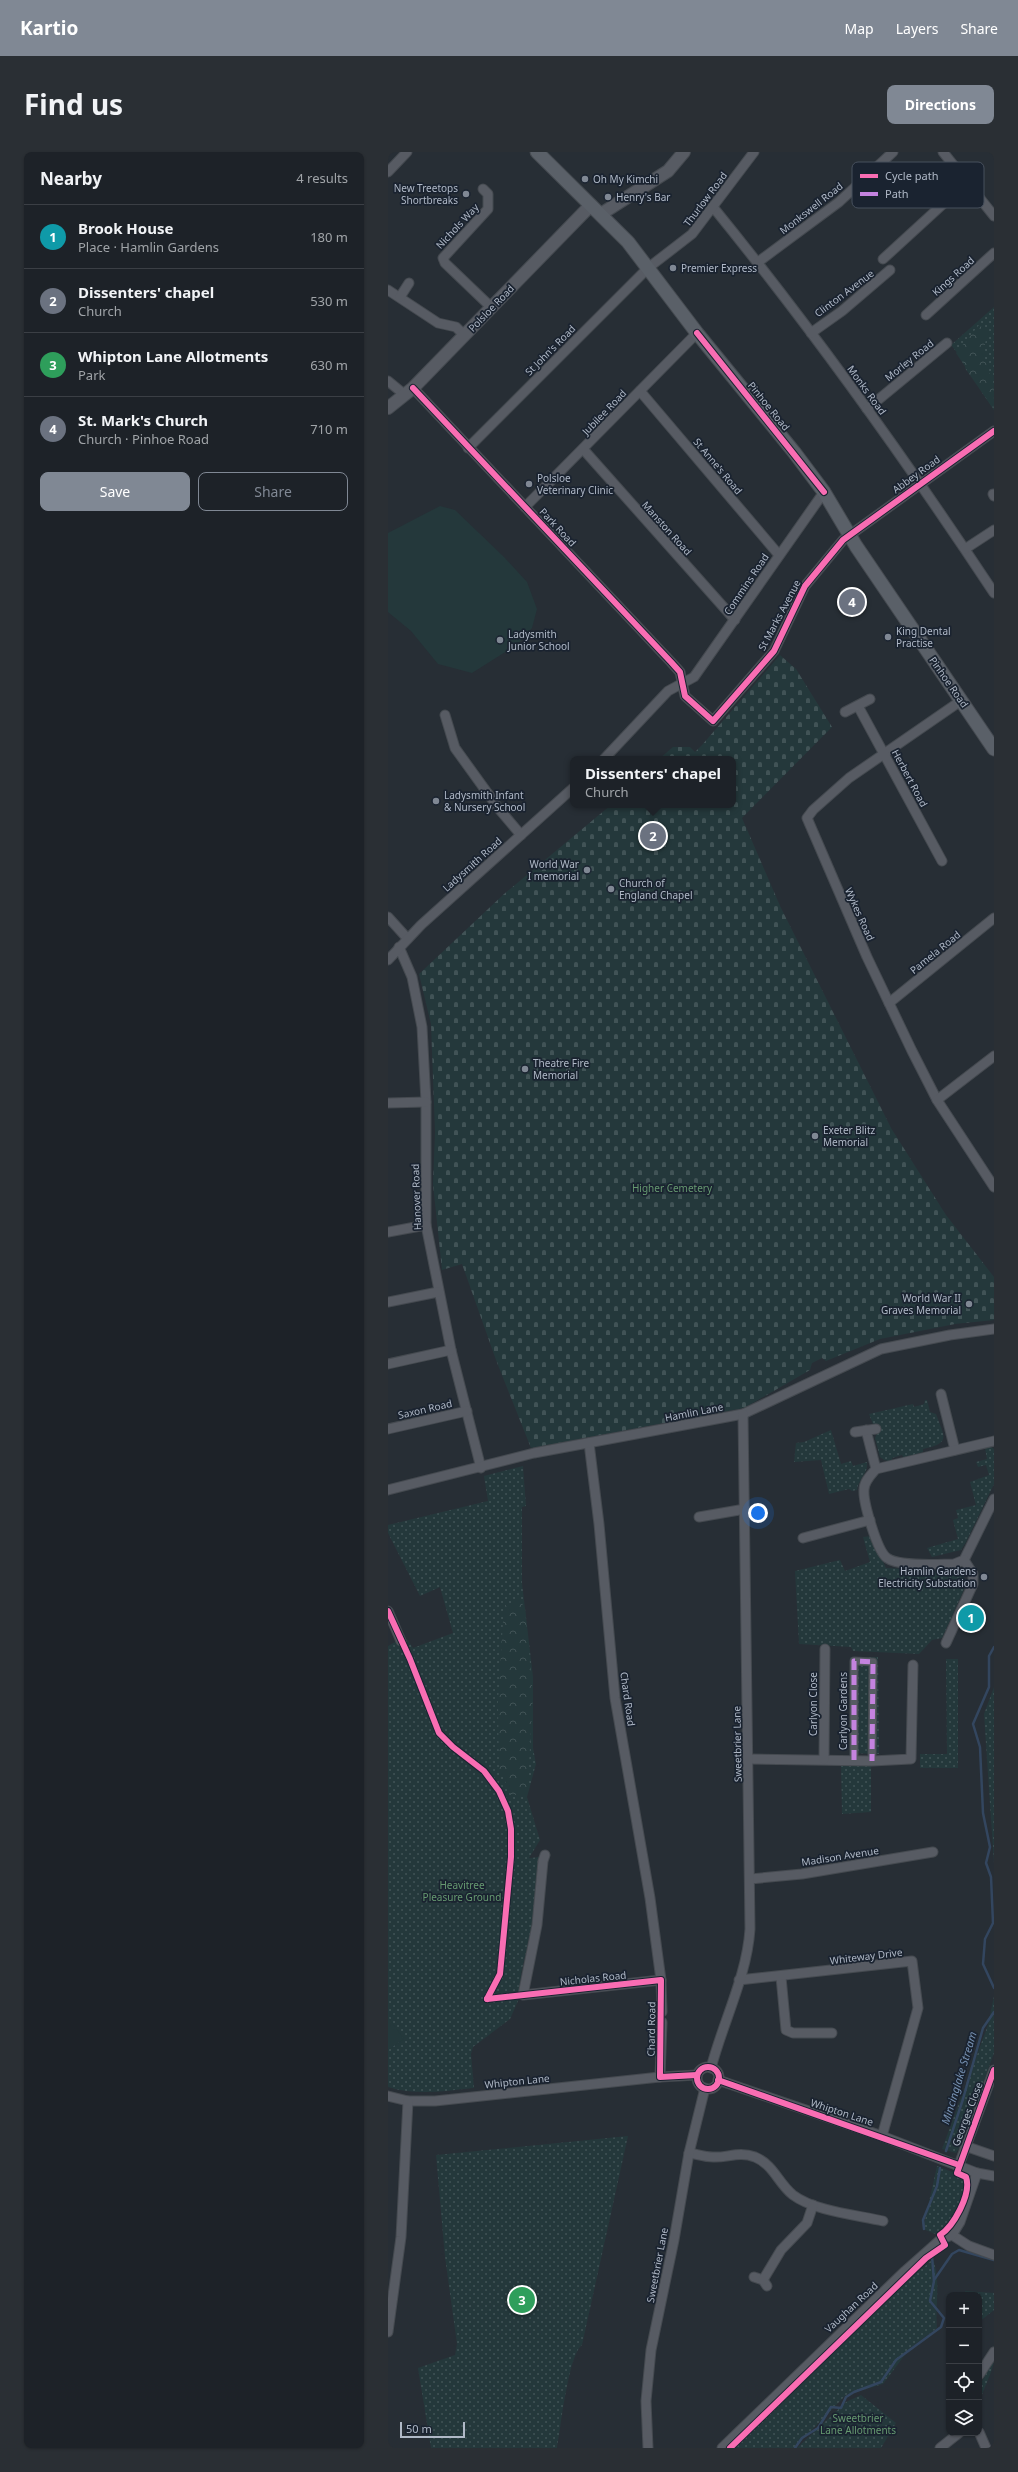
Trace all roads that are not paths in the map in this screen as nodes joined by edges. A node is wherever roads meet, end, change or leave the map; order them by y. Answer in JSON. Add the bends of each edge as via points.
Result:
{"nodes":[{"id":1,"x":407,"y":152,"type":"edge"},
{"id":2,"x":537,"y":152,"type":"edge"},
{"id":3,"x":684,"y":152,"type":"edge"},
{"id":4,"x":754,"y":152,"type":"edge"},
{"id":5,"x":893,"y":152,"type":"edge"},
{"id":6,"x":943,"y":152,"type":"edge"},
{"id":7,"x":882,"y":162,"type":"edge"},
{"id":8,"x":951,"y":162,"type":"edge"},
{"id":9,"x":388,"y":172,"type":"edge"},
{"id":10,"x":483,"y":189,"type":"dead end"},
{"id":11,"x":852,"y":190,"type":"edge"},
{"id":12,"x":984,"y":204,"type":"edge"},
{"id":13,"x":591,"y":205,"type":"junction"},
{"id":14,"x":713,"y":207,"type":"junction"},
{"id":15,"x":938,"y":208,"type":"edge"},
{"id":16,"x":601,"y":214,"type":"junction"},
{"id":17,"x":994,"y":216,"type":"edge"},
{"id":18,"x":994,"y":253,"type":"edge"},
{"id":19,"x":883,"y":259,"type":"dead end"},
{"id":20,"x":758,"y":262,"type":"junction"},
{"id":21,"x":648,"y":268,"type":"junction"},
{"id":22,"x":890,"y":270,"type":"dead end"},
{"id":23,"x":409,"y":283,"type":"dead end"},
{"id":24,"x":388,"y":290,"type":"edge"},
{"id":25,"x":400,"y":296,"type":"junction"},
{"id":26,"x":492,"y":308,"type":"junction"},
{"id":27,"x":926,"y":315,"type":"dead end"},
{"id":28,"x":697,"y":333,"type":"junction"},
{"id":29,"x":810,"y":333,"type":"junction"},
{"id":30,"x":465,"y":336,"type":"junction"},
{"id":31,"x":947,"y":344,"type":"dead end"},
{"id":32,"x":388,"y":381,"type":"edge"},
{"id":33,"x":409,"y":391,"type":"junction"},
{"id":34,"x":640,"y":391,"type":"junction"},
{"id":35,"x":388,"y":408,"type":"edge"},
{"id":36,"x":867,"y":409,"type":"junction"},
{"id":37,"x":994,"y":431,"type":"edge"},
{"id":38,"x":468,"y":448,"type":"junction"},
{"id":39,"x":583,"y":449,"type":"junction"},
{"id":40,"x":920,"y":483,"type":"junction"},
{"id":41,"x":824,"y":492,"type":"junction"},
{"id":42,"x":526,"y":507,"type":"junction"},
{"id":43,"x":994,"y":530,"type":"edge"},
{"id":44,"x":850,"y":534,"type":"junction"},
{"id":45,"x":965,"y":549,"type":"junction"},
{"id":46,"x":779,"y":555,"type":"junction"},
{"id":47,"x":994,"y":593,"type":"edge"},
{"id":48,"x":736,"y":620,"type":"junction"},
{"id":49,"x":682,"y":683,"type":"junction"},
{"id":50,"x":870,"y":699,"type":"dead end"},
{"id":51,"x":962,"y":700,"type":"junction"},
{"id":52,"x":858,"y":706,"type":"junction"},
{"id":53,"x":845,"y":712,"type":"dead end"},
{"id":54,"x":446,"y":715,"type":"dead end"},
{"id":55,"x":994,"y":749,"type":"edge"},
{"id":56,"x":884,"y":752,"type":"junction"},
{"id":57,"x":607,"y":756,"type":"edge"},
{"id":58,"x":570,"y":791,"type":"edge"},
{"id":59,"x":521,"y":835,"type":"junction"},
{"id":60,"x":942,"y":861,"type":"dead end"},
{"id":61,"x":388,"y":917,"type":"edge"},
{"id":62,"x":994,"y":918,"type":"edge"},
{"id":63,"x":407,"y":938,"type":"junction"},
{"id":64,"x":399,"y":946,"type":"junction"},
{"id":65,"x":388,"y":960,"type":"edge"},
{"id":66,"x":889,"y":1003,"type":"junction"},
{"id":67,"x":994,"y":1056,"type":"edge"},
{"id":68,"x":937,"y":1100,"type":"junction"},
{"id":69,"x":426,"y":1102,"type":"junction"},
{"id":70,"x":388,"y":1103,"type":"edge"},
{"id":71,"x":994,"y":1188,"type":"edge"},
{"id":72,"x":426,"y":1224,"type":"junction"},
{"id":73,"x":388,"y":1232,"type":"edge"},
{"id":74,"x":438,"y":1292,"type":"junction"},
{"id":75,"x":388,"y":1302,"type":"edge"},
{"id":76,"x":994,"y":1329,"type":"edge"},
{"id":77,"x":451,"y":1350,"type":"junction"},
{"id":78,"x":388,"y":1364,"type":"edge"},
{"id":79,"x":941,"y":1394,"type":"dead end"},
{"id":80,"x":467,"y":1411,"type":"junction"},
{"id":81,"x":742,"y":1414,"type":"junction"},
{"id":82,"x":388,"y":1429,"type":"edge"},
{"id":83,"x":876,"y":1429,"type":"dead end"},
{"id":84,"x":866,"y":1430,"type":"junction"},
{"id":85,"x":855,"y":1432,"type":"dead end"},
{"id":86,"x":994,"y":1441,"type":"edge"},
{"id":87,"x":589,"y":1443,"type":"junction"},
{"id":88,"x":955,"y":1450,"type":"junction"},
{"id":89,"x":481,"y":1468,"type":"junction"},
{"id":90,"x":876,"y":1469,"type":"junction"},
{"id":91,"x":388,"y":1490,"type":"edge"},
{"id":92,"x":994,"y":1499,"type":"edge"},
{"id":93,"x":745,"y":1509,"type":"junction"},
{"id":94,"x":699,"y":1517,"type":"dead end"},
{"id":95,"x":870,"y":1520,"type":"junction"},
{"id":96,"x":803,"y":1538,"type":"dead end"},
{"id":97,"x":964,"y":1560,"type":"junction"},
{"id":98,"x":388,"y":1611,"type":"edge"},
{"id":99,"x":401,"y":1641,"type":"dead end"},
{"id":100,"x":946,"y":1643,"type":"dead end"},
{"id":101,"x":824,"y":1649,"type":"dead end"},
{"id":102,"x":913,"y":1665,"type":"dead end"},
{"id":103,"x":824,"y":1758,"type":"junction"},
{"id":104,"x":748,"y":1759,"type":"junction"},
{"id":105,"x":854,"y":1760,"type":"junction"},
{"id":106,"x":872,"y":1761,"type":"junction"},
{"id":107,"x":933,"y":1852,"type":"dead end"},
{"id":108,"x":545,"y":1855,"type":"dead end"},
{"id":109,"x":750,"y":1879,"type":"junction"},
{"id":110,"x":781,"y":1977,"type":"junction"},
{"id":111,"x":661,"y":1980,"type":"junction"},
{"id":112,"x":739,"y":1980,"type":"junction"},
{"id":113,"x":662,"y":2012,"type":"dead end"},
{"id":114,"x":662,"y":2022,"type":"dead end"},
{"id":115,"x":832,"y":2033,"type":"dead end"},
{"id":116,"x":711,"y":2068,"type":"junction"},
{"id":117,"x":994,"y":2070,"type":"edge"},
{"id":118,"x":697,"y":2075,"type":"junction"},
{"id":119,"x":660,"y":2077,"type":"junction"},
{"id":120,"x":718,"y":2080,"type":"junction"},
{"id":121,"x":705,"y":2088,"type":"junction"},
{"id":122,"x":388,"y":2096,"type":"edge"},
{"id":123,"x":408,"y":2101,"type":"junction"},
{"id":124,"x":882,"y":2136,"type":"junction"},
{"id":125,"x":965,"y":2146,"type":"junction"},
{"id":126,"x":689,"y":2153,"type":"junction"},
{"id":127,"x":994,"y":2156,"type":"edge"},
{"id":128,"x":959,"y":2165,"type":"junction"},
{"id":129,"x":977,"y":2173,"type":"junction"},
{"id":130,"x":994,"y":2176,"type":"edge"},
{"id":131,"x":813,"y":2205,"type":"junction"},
{"id":132,"x":883,"y":2221,"type":"dead end"},
{"id":133,"x":952,"y":2234,"type":"junction"},
{"id":134,"x":994,"y":2255,"type":"edge"},
{"id":135,"x":392,"y":2275,"type":"edge"},
{"id":136,"x":754,"y":2278,"type":"dead end"},
{"id":137,"x":388,"y":2332,"type":"edge"},
{"id":138,"x":994,"y":2352,"type":"edge"},
{"id":139,"x":982,"y":2370,"type":"edge"},
{"id":140,"x":955,"y":2436,"type":"edge"},
{"id":141,"x":981,"y":2436,"type":"edge"},
{"id":142,"x":648,"y":2448,"type":"edge"},
{"id":143,"x":722,"y":2448,"type":"edge"},
{"id":144,"x":940,"y":2448,"type":"edge"},
{"id":145,"x":986,"y":2448,"type":"edge"}],
"edges":[{"from":1,"to":9,"type":"street"},
{"from":2,"to":13,"type":"main road","name":"Pinhoe Road"},
{"from":3,"to":16,"type":"street","via":[[668,171]]},
{"from":4,"to":14,"type":"street","name":"Thurlow Road"},
{"from":5,"to":7,"type":"street","name":"Monkswell Road"},
{"from":6,"to":8,"type":"street"},
{"from":10,"to":26,"type":"street","name":"Nichols Way","via":[[488,194],[488,209],[442,258],[445,264]]},
{"from":11,"to":20,"type":"street","name":"Monkswell Road"},
{"from":12,"to":17,"type":"street"},
{"from":13,"to":16,"type":"main road","name":"Pinhoe Road"},
{"from":13,"to":26,"type":"street","name":"Polsloe Road"},
{"from":14,"to":20,"type":"street","name":"Monks Road"},
{"from":14,"to":21,"type":"street","name":"Thurlow Road","via":[[687,239]]},
{"from":15,"to":19,"type":"street"},
{"from":16,"to":21,"type":"main road","name":"Pinhoe Road","via":[[624,237]]},
{"from":18,"to":27,"type":"street","name":"Kings Road"},
{"from":20,"to":29,"type":"street","name":"Monks Road"},
{"from":21,"to":28,"type":"main road","name":"Pinhoe Road"},
{"from":21,"to":38,"type":"street","name":"St John's Road"},
{"from":22,"to":29,"type":"street","name":"Clinton Avenue","via":[[842,311]]},
{"from":23,"to":25,"type":"street"},
{"from":24,"to":25,"type":"street"},
{"from":25,"to":30,"type":"street","via":[[438,323],[456,327]]},
{"from":26,"to":30,"type":"street","name":"Polsloe Road"},
{"from":28,"to":34,"type":"street","name":"Jubilee Road"},
{"from":28,"to":41,"type":"main road","name":"Pinhoe Road"},
{"from":29,"to":36,"type":"street","name":"Monks Road"},
{"from":30,"to":33,"type":"street","name":"Polsloe Road"},
{"from":31,"to":36,"type":"street","name":"Morley Road"},
{"from":32,"to":33,"type":"street","name":"Park Road"},
{"from":33,"to":35,"type":"street","name":"Polsloe Road"},
{"from":33,"to":38,"type":"street","name":"Park Road"},
{"from":34,"to":39,"type":"street","name":"Jubilee Road"},
{"from":34,"to":46,"type":"street","name":"St Anne's Road"},
{"from":36,"to":40,"type":"street","name":"Monks Road"},
{"from":37,"to":40,"type":"street","name":"Abbey Road"},
{"from":38,"to":42,"type":"street","name":"Park Road"},
{"from":39,"to":42,"type":"street","name":"Jubilee Road"},
{"from":39,"to":48,"type":"street","name":"Manston Road"},
{"from":40,"to":44,"type":"street","name":"Abbey Road"},
{"from":40,"to":45,"type":"street","name":"Monks Road"},
{"from":41,"to":44,"type":"main road","name":"Pinhoe Road"},
{"from":41,"to":46,"type":"street","name":"Commins Road"},
{"from":42,"to":49,"type":"street","name":"Park Road","via":[[680,672]]},
{"from":43,"to":45,"type":"street"},
{"from":44,"to":49,"type":"street","name":"St Marks Avenue","via":[[805,586],[774,651],[713,721],[685,696]]},
{"from":44,"to":51,"type":"main road","name":"Pinhoe Road"},
{"from":45,"to":47,"type":"street","name":"Monks Road"},
{"from":46,"to":48,"type":"street","name":"Commins Road"},
{"from":48,"to":49,"type":"street","name":"Commins Road","via":[[694,677]]},
{"from":49,"to":57,"type":"street","via":[[668,691]]},
{"from":50,"to":52,"type":"street"},
{"from":51,"to":55,"type":"main road","name":"Pinhoe Road"},
{"from":51,"to":56,"type":"street","name":"Wykes Road"},
{"from":52,"to":53,"type":"street"},
{"from":52,"to":56,"type":"street","name":"Herbert Road"},
{"from":54,"to":59,"type":"street","via":[[455,748]]},
{"from":56,"to":60,"type":"street","name":"Herbert Road"},
{"from":56,"to":66,"type":"street","name":"Wykes Road","via":[[849,778],[807,818]]},
{"from":58,"to":59,"type":"street","name":"Ladysmith Road"},
{"from":59,"to":63,"type":"street","name":"Ladysmith Road"},
{"from":61,"to":63,"type":"street"},
{"from":62,"to":66,"type":"street","name":"Pamela Road"},
{"from":63,"to":64,"type":"street","name":"Ladysmith Road"},
{"from":64,"to":65,"type":"street","name":"Ladysmith Road"},
{"from":64,"to":69,"type":"street","name":"Hanover Road","via":[[416,992],[422,1027]]},
{"from":66,"to":68,"type":"street","name":"Wykes Road"},
{"from":67,"to":68,"type":"street"},
{"from":68,"to":71,"type":"street","name":"Wykes Road"},
{"from":69,"to":70,"type":"street"},
{"from":69,"to":72,"type":"street","name":"Hanover Road"},
{"from":72,"to":73,"type":"street"},
{"from":72,"to":74,"type":"street","name":"Hanover Road"},
{"from":74,"to":75,"type":"street"},
{"from":74,"to":77,"type":"street","name":"Hanover Road"},
{"from":76,"to":81,"type":"street","name":"Hamlin Lane","via":[[881,1349]]},
{"from":77,"to":78,"type":"street"},
{"from":77,"to":80,"type":"street","name":"Hanover Road"},
{"from":79,"to":88,"type":"street"},
{"from":80,"to":82,"type":"street","name":"Saxon Road"},
{"from":80,"to":89,"type":"street","name":"Hanover Road"},
{"from":81,"to":87,"type":"street","name":"Hamlin Lane"},
{"from":81,"to":93,"type":"street","name":"Sweetbrier Lane"},
{"from":83,"to":84,"type":"street"},
{"from":84,"to":85,"type":"street"},
{"from":84,"to":90,"type":"street"},
{"from":86,"to":88,"type":"street"},
{"from":87,"to":89,"type":"street","name":"Hamlin Lane","via":[[534,1453]]},
{"from":87,"to":111,"type":"street","name":"Chard Road","via":[[599,1524],[614,1698],[650,1898]]},
{"from":88,"to":90,"type":"street"},
{"from":89,"to":91,"type":"street","name":"Hamlin Lane"},
{"from":90,"to":95,"type":"street","via":[[865,1483],[864,1490]]},
{"from":92,"to":97,"type":"street"},
{"from":93,"to":94,"type":"street"},
{"from":93,"to":104,"type":"street","name":"Sweetbrier Lane"},
{"from":95,"to":96,"type":"street"},
{"from":95,"to":97,"type":"street","via":[[886,1558],[896,1562],[948,1564]]},
{"from":97,"to":100,"type":"street","via":[[973,1574],[973,1584]]},
{"from":98,"to":99,"type":"street"},
{"from":101,"to":103,"type":"street","name":"Carlyon Close"},
{"from":102,"to":106,"type":"street","name":"Carlyon Gardens","via":[[911,1759]]},
{"from":103,"to":104,"type":"street","name":"Carlyon Gardens"},
{"from":103,"to":105,"type":"street","name":"Carlyon Gardens"},
{"from":104,"to":109,"type":"street","name":"Sweetbrier Lane"},
{"from":105,"to":106,"type":"street","name":"Carlyon Gardens"},
{"from":105,"to":106,"type":"street","name":"Carlyon Gardens","via":[[854,1661],[873,1662]]},
{"from":107,"to":109,"type":"street","name":"Madison Avenue","via":[[796,1875]]},
{"from":108,"to":111,"type":"street","name":"Nicholas Road","via":[[537,1925],[523,1995]]},
{"from":109,"to":112,"type":"street","name":"Sweetbrier Lane","via":[[749,1950]]},
{"from":110,"to":112,"type":"street","name":"Whiteway Drive"},
{"from":110,"to":115,"type":"street","via":[[786,2030],[794,2033]]},
{"from":110,"to":124,"type":"street","name":"Whiteway Drive","via":[[912,1961],[918,2008]]},
{"from":111,"to":113,"type":"street","name":"Chard Road"},
{"from":112,"to":116,"type":"street","name":"Sweetbrier Lane"},
{"from":114,"to":119,"type":"street","name":"Chard Road"},
{"from":116,"to":118,"type":"street","via":[[701,2070]]},
{"from":116,"to":120,"type":"street","via":[[717,2073]]},
{"from":117,"to":125,"type":"street","name":"Georges Close"},
{"from":118,"to":119,"type":"street","name":"Whipton Lane"},
{"from":118,"to":121,"type":"street","via":[[700,2085]]},
{"from":119,"to":123,"type":"street","name":"Whipton Lane","via":[[435,2101]]},
{"from":120,"to":121,"type":"street","via":[[712,2088]]},
{"from":120,"to":124,"type":"street","name":"Whipton Lane"},
{"from":121,"to":126,"type":"street","name":"Sweetbrier Lane"},
{"from":122,"to":123,"type":"street","name":"Whipton Lane"},
{"from":123,"to":135,"type":"street","via":[[401,2237]]},
{"from":124,"to":128,"type":"street","name":"Whipton Lane"},
{"from":125,"to":127,"type":"street"},
{"from":125,"to":128,"type":"street","name":"Georges Close"},
{"from":126,"to":131,"type":"street","via":[[712,2157],[737,2154],[754,2157],[776,2172],[792,2194]]},
{"from":126,"to":142,"type":"street","name":"Sweetbrier Lane","via":[[650,2361],[646,2400]]},
{"from":128,"to":129,"type":"street"},
{"from":129,"to":130,"type":"street"},
{"from":129,"to":133,"type":"street","name":"Vaughan Road","via":[[960,2222]]},
{"from":131,"to":132,"type":"street"},
{"from":131,"to":136,"type":"street","via":[[807,2223],[781,2250],[765,2283]]},
{"from":133,"to":134,"type":"street","via":[[969,2246]]},
{"from":133,"to":143,"type":"street","name":"Vaughan Road","via":[[941,2239],[905,2271]]},
{"from":135,"to":137,"type":"street"},
{"from":138,"to":139,"type":"street"},
{"from":140,"to":144,"type":"street"},
{"from":141,"to":145,"type":"street"}]}
